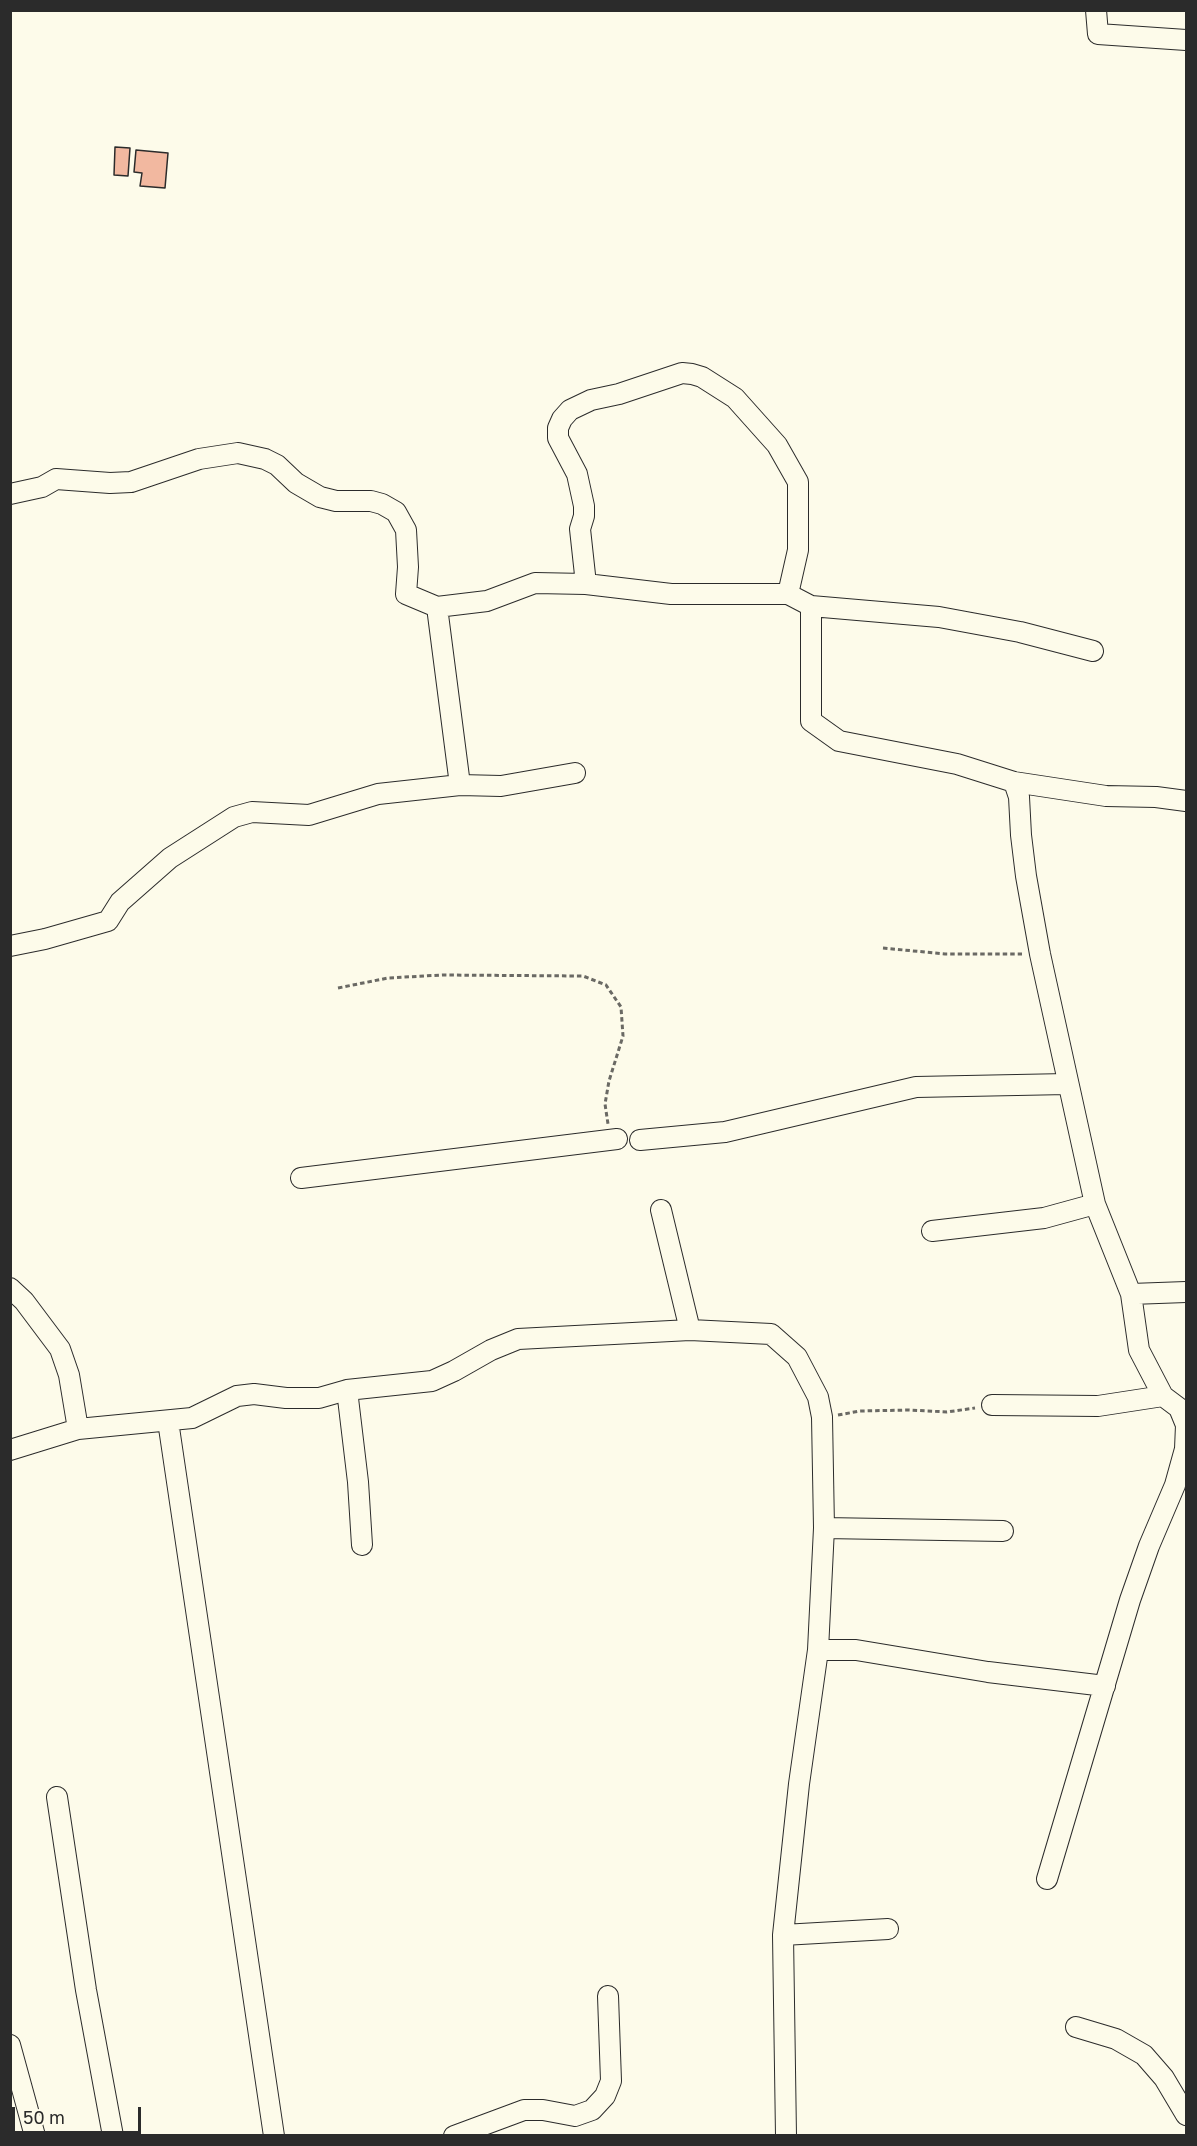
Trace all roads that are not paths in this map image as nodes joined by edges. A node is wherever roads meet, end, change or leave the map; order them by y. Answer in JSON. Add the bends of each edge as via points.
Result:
{"nodes":[{"id":1,"x":1096,"y":10,"type":"edge"},
{"id":2,"x":1186,"y":40,"type":"edge"},
{"id":3,"x":10,"y":494,"type":"edge"},
{"id":4,"x":586,"y":584,"type":"junction"},
{"id":5,"x":788,"y":594,"type":"junction"},
{"id":6,"x":812,"y":606,"type":"junction"},
{"id":7,"x":437,"y":607,"type":"junction"},
{"id":8,"x":1094,"y":651,"type":"dead end"},
{"id":9,"x":575,"y":773,"type":"dead end"},
{"id":10,"x":1014,"y":782,"type":"junction"},
{"id":11,"x":460,"y":785,"type":"junction"},
{"id":12,"x":1186,"y":801,"type":"edge"},
{"id":13,"x":10,"y":946,"type":"edge"},
{"id":14,"x":1067,"y":1084,"type":"junction"},
{"id":15,"x":617,"y":1139,"type":"road end"},
{"id":16,"x":640,"y":1140,"type":"dead end"},
{"id":17,"x":301,"y":1178,"type":"dead end"},
{"id":18,"x":1095,"y":1204,"type":"junction"},
{"id":19,"x":661,"y":1210,"type":"dead end"},
{"id":20,"x":932,"y":1231,"type":"dead end"},
{"id":21,"x":10,"y":1288,"type":"edge"},
{"id":22,"x":1186,"y":1292,"type":"edge"},
{"id":23,"x":1131,"y":1294,"type":"junction"},
{"id":24,"x":690,"y":1330,"type":"junction"},
{"id":25,"x":347,"y":1390,"type":"junction"},
{"id":26,"x":1163,"y":1396,"type":"junction"},
{"id":27,"x":992,"y":1405,"type":"road end"},
{"id":28,"x":1185,"y":1413,"type":"edge"},
{"id":29,"x":168,"y":1421,"type":"junction"},
{"id":30,"x":78,"y":1429,"type":"junction"},
{"id":31,"x":10,"y":1450,"type":"edge"},
{"id":32,"x":824,"y":1528,"type":"junction"},
{"id":33,"x":1004,"y":1531,"type":"dead end"},
{"id":34,"x":362,"y":1545,"type":"dead end"},
{"id":35,"x":818,"y":1650,"type":"junction"},
{"id":36,"x":1105,"y":1686,"type":"junction"},
{"id":37,"x":57,"y":1797,"type":"dead end"},
{"id":38,"x":1047,"y":1879,"type":"dead end"},
{"id":39,"x":888,"y":1929,"type":"dead end"},
{"id":40,"x":783,"y":1935,"type":"junction"},
{"id":41,"x":608,"y":1996,"type":"dead end"},
{"id":42,"x":1076,"y":2028,"type":"dead end"},
{"id":43,"x":10,"y":2045,"type":"edge"},
{"id":44,"x":1186,"y":2115,"type":"edge"},
{"id":45,"x":35,"y":2136,"type":"edge"},
{"id":46,"x":113,"y":2136,"type":"edge"},
{"id":47,"x":274,"y":2136,"type":"edge"},
{"id":48,"x":454,"y":2136,"type":"edge"},
{"id":49,"x":786,"y":2136,"type":"edge"}],
"edges":[{"from":1,"to":2,"type":"street","via":[[1098,34]]},
{"from":3,"to":7,"type":"street","via":[[42,487],[56,479],[131,482],[199,459],[249,455],[277,465],[320,496],[336,501],[371,501],[396,512],[406,530],[406,594]]},
{"from":4,"to":5,"type":"street","via":[[671,594]]},
{"from":4,"to":5,"type":"street","via":[[580,530],[584,506],[577,474],[558,438],[562,418],[591,400],[682,373],[702,377],[735,398],[777,445],[798,482],[798,550]]},
{"from":4,"to":7,"type":"street","via":[[535,583],[487,600]]},
{"from":5,"to":6,"type":"street"},
{"from":6,"to":8,"type":"street","via":[[939,617]]},
{"from":6,"to":10,"type":"street","via":[[811,721],[839,741],[957,764]]},
{"from":7,"to":11,"type":"street"},
{"from":9,"to":11,"type":"street","via":[[501,786]]},
{"from":10,"to":12,"type":"street","via":[[1106,796]]},
{"from":10,"to":14,"type":"street","via":[[1040,954]]},
{"from":11,"to":13,"type":"street","via":[[378,794],[309,815],[252,812],[234,817],[170,858],[120,902],[108,921]]},
{"from":14,"to":16,"type":"street","via":[[916,1087],[725,1132]]},
{"from":14,"to":18,"type":"street"},
{"from":15,"to":17,"type":"street"},
{"from":18,"to":20,"type":"street","via":[[1044,1218]]},
{"from":18,"to":23,"type":"street"},
{"from":19,"to":24,"type":"street"},
{"from":21,"to":30,"type":"street","via":[[60,1349],[69,1375]]},
{"from":22,"to":23,"type":"street"},
{"from":23,"to":26,"type":"street","via":[[1139,1350]]},
{"from":24,"to":25,"type":"street","via":[[518,1339],[432,1381]]},
{"from":24,"to":32,"type":"street","via":[[771,1334],[797,1357],[818,1397],[822,1418]]},
{"from":25,"to":29,"type":"street","via":[[319,1398],[237,1396],[192,1418]]},
{"from":25,"to":34,"type":"street"},
{"from":26,"to":27,"type":"street","via":[[1098,1406]]},
{"from":26,"to":28,"type":"street"},
{"from":28,"to":36,"type":"street","via":[[1185,1449],[1175,1485],[1149,1546]]},
{"from":29,"to":30,"type":"street"},
{"from":29,"to":47,"type":"street"},
{"from":30,"to":31,"type":"street"},
{"from":32,"to":33,"type":"street"},
{"from":32,"to":35,"type":"street"},
{"from":35,"to":36,"type":"street","via":[[856,1650],[987,1672]]},
{"from":35,"to":40,"type":"street"},
{"from":36,"to":38,"type":"street"},
{"from":37,"to":46,"type":"street"},
{"from":39,"to":40,"type":"street"},
{"from":40,"to":49,"type":"street"},
{"from":41,"to":48,"type":"street","via":[[611,2081],[605,2096],[592,2110],[575,2116],[524,2110]]},
{"from":42,"to":44,"type":"street","via":[[1116,2039],[1144,2055],[1164,2078]]},
{"from":43,"to":45,"type":"street"}]}
